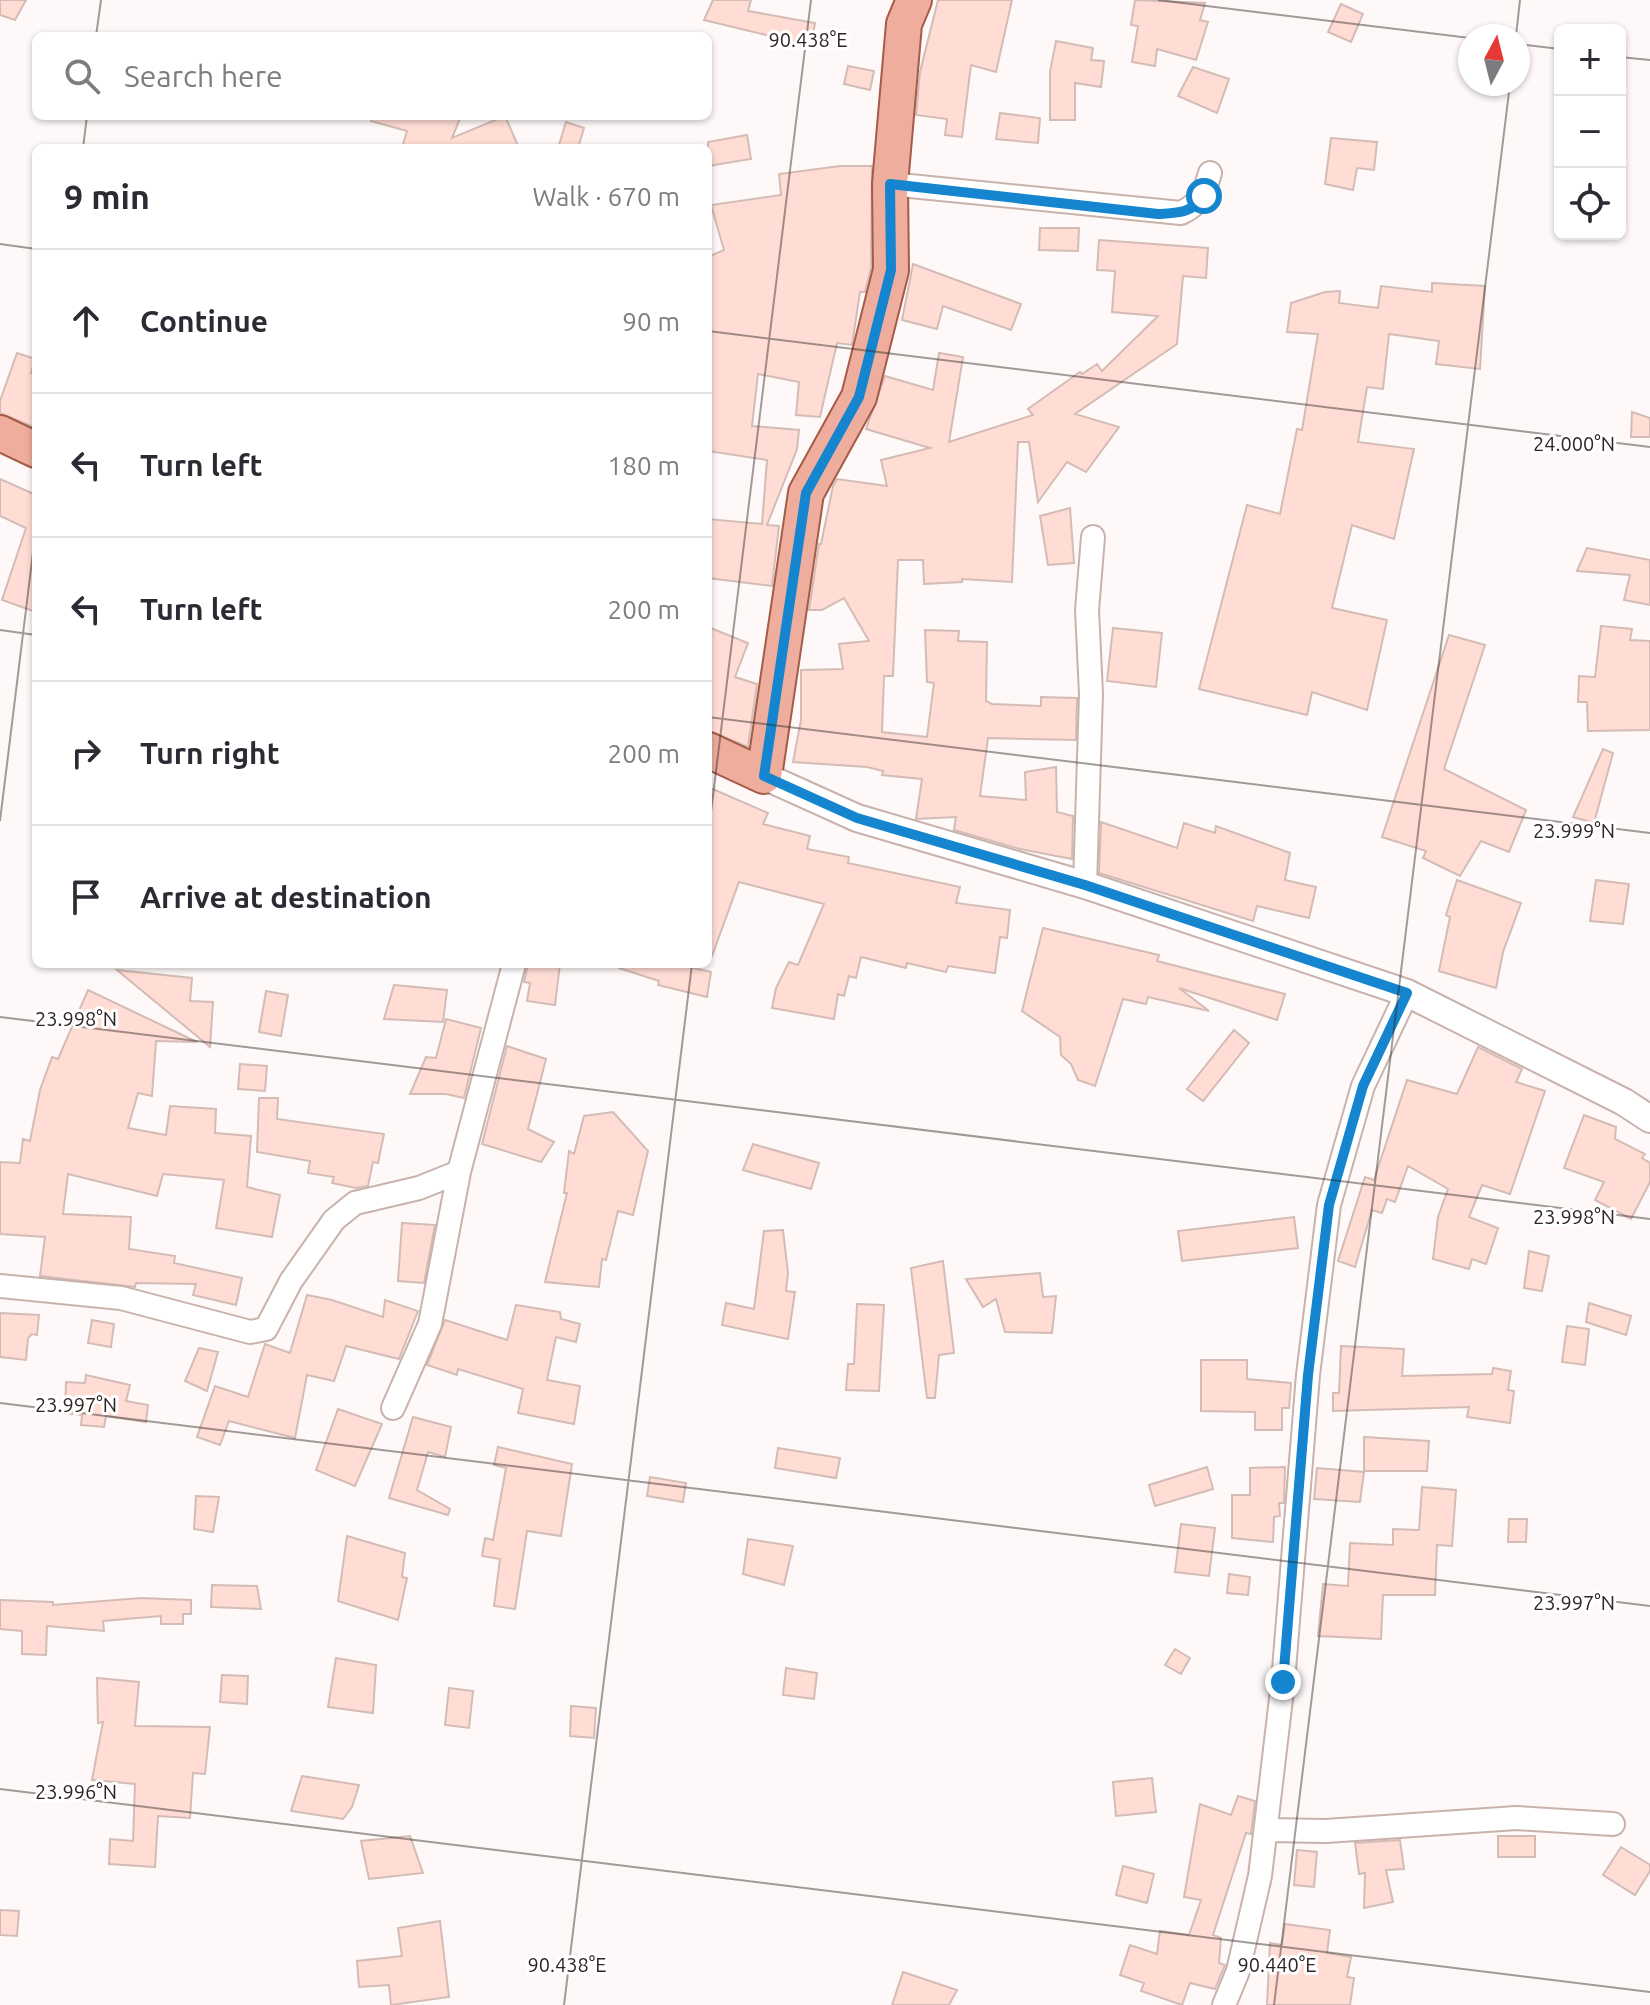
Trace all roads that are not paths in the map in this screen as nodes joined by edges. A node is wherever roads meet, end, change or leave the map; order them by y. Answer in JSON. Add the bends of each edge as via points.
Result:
{"nodes":[{"id":1,"x":914,"y":0,"type":"edge"},
{"id":2,"x":1210,"y":173,"type":"dead end"},
{"id":3,"x":890,"y":184,"type":"junction"},
{"id":4,"x":0,"y":433,"type":"edge"},
{"id":5,"x":32,"y":448,"type":"edge"},
{"id":6,"x":1093,"y":537,"type":"dead end"},
{"id":7,"x":712,"y":752,"type":"edge"},
{"id":8,"x":764,"y":776,"type":"junction"},
{"id":9,"x":1085,"y":885,"type":"junction"},
{"id":10,"x":513,"y":968,"type":"edge"},
{"id":11,"x":1407,"y":993,"type":"junction"},
{"id":12,"x":1650,"y":1119,"type":"edge"},
{"id":13,"x":459,"y":1172,"type":"junction"},
{"id":14,"x":0,"y":1286,"type":"edge"},
{"id":15,"x":393,"y":1408,"type":"dead end"},
{"id":16,"x":1613,"y":1824,"type":"dead end"},
{"id":17,"x":1266,"y":1830,"type":"junction"},
{"id":18,"x":1224,"y":2005,"type":"edge"}],
"edges":[{"from":1,"to":3,"type":"main road","via":[[904,24]]},
{"from":2,"to":3,"type":"street","via":[[1197,206],[1181,213]]},
{"from":3,"to":8,"type":"main road","via":[[891,270],[859,397],[806,493]]},
{"from":4,"to":5,"type":"main road"},
{"from":6,"to":9,"type":"street","via":[[1087,610],[1091,694]]},
{"from":7,"to":8,"type":"main road"},
{"from":8,"to":9,"type":"street","via":[[857,818]]},
{"from":9,"to":11,"type":"street"},
{"from":10,"to":13,"type":"street"},
{"from":11,"to":12,"type":"street"},
{"from":11,"to":17,"type":"street","via":[[1363,1086],[1329,1205]]},
{"from":13,"to":14,"type":"street","via":[[355,1203],[334,1220],[291,1281],[266,1329],[250,1332],[121,1298]]},
{"from":13,"to":15,"type":"street","via":[[430,1324]]},
{"from":16,"to":17,"type":"street","via":[[1516,1818]]},
{"from":17,"to":18,"type":"street","via":[[1244,1944]]}]}
